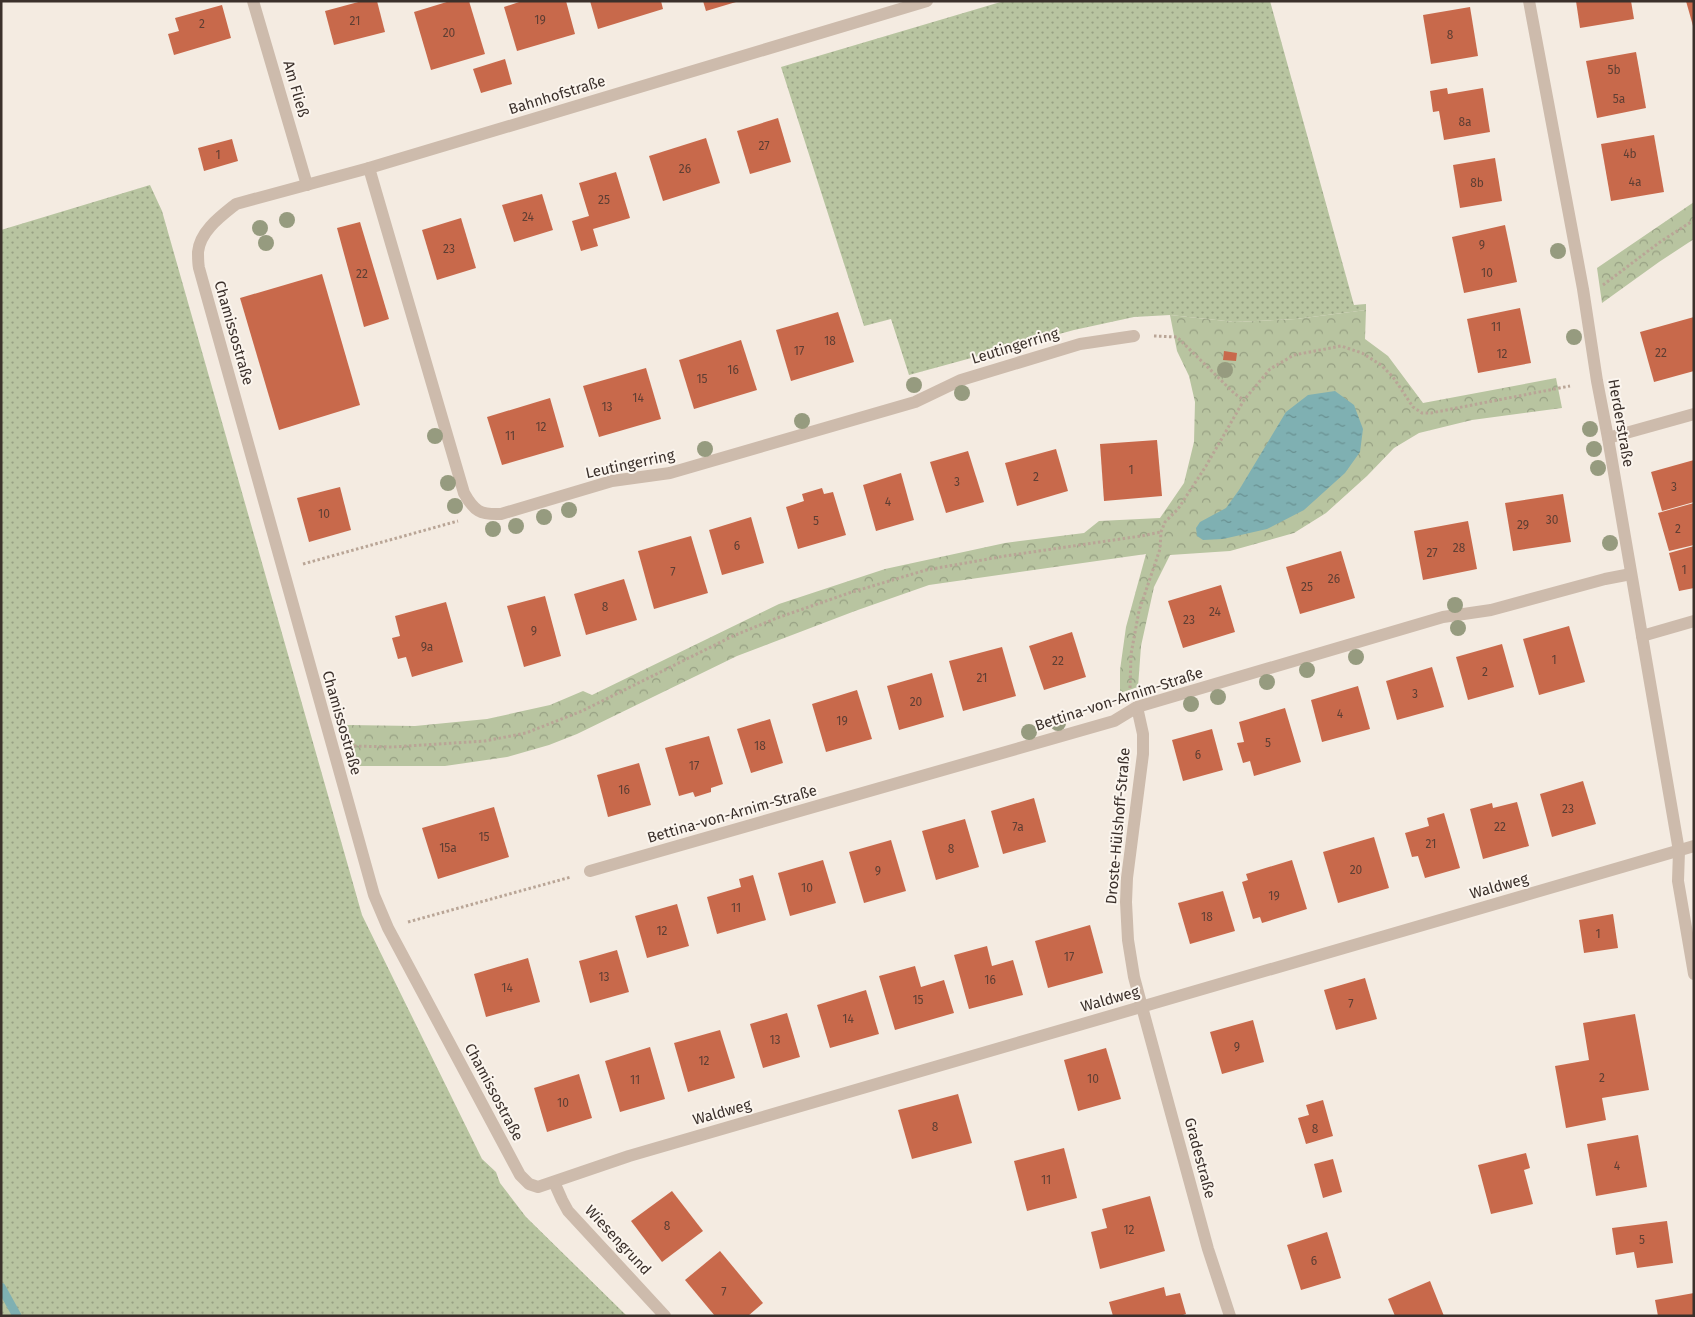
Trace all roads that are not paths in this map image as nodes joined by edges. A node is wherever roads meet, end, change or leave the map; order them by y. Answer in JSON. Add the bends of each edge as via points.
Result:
{"nodes":[{"id":1,"x":254,"y":1,"type":"edge"},
{"id":2,"x":927,"y":1,"type":"edge"},
{"id":3,"x":1529,"y":1,"type":"edge"},
{"id":4,"x":369,"y":168,"type":"junction"},
{"id":5,"x":306,"y":185,"type":"junction"},
{"id":6,"x":205,"y":234,"type":"joint"},
{"id":7,"x":1134,"y":336,"type":"road end"},
{"id":8,"x":1694,"y":414,"type":"edge"},
{"id":9,"x":1608,"y":438,"type":"junction"},
{"id":10,"x":1631,"y":574,"type":"junction"},
{"id":11,"x":1694,"y":621,"type":"edge"},
{"id":12,"x":1642,"y":636,"type":"junction"},
{"id":13,"x":1137,"y":707,"type":"junction"},
{"id":14,"x":1694,"y":846,"type":"edge"},
{"id":15,"x":1679,"y":851,"type":"junction"},
{"id":16,"x":590,"y":871,"type":"road end"},
{"id":17,"x":1694,"y":974,"type":"edge"},
{"id":18,"x":1142,"y":1007,"type":"junction"},
{"id":19,"x":554,"y":1182,"type":"junction"},
{"id":20,"x":538,"y":1187,"type":"joint"},
{"id":21,"x":665,"y":1316,"type":"edge"},
{"id":22,"x":1230,"y":1316,"type":"edge"}],
"edges":[{"from":1,"to":5,"type":"street","name":"Am Fließ"},
{"from":2,"to":4,"type":"street","name":"Bahnhofstraße"},
{"from":3,"to":9,"type":"street","name":"Herderstraße"},
{"from":4,"to":5,"type":"street","name":"Bahnhofstraße"},
{"from":4,"to":7,"type":"street","name":"Leutingerring","via":[[464,492],[477,511],[488,515],[502,514],[612,481],[670,473],[915,402],[960,380],[1080,344]]},
{"from":5,"to":6,"type":"street","name":"Bahnhofstraße","via":[[236,204]]},
{"from":6,"to":20,"type":"street","name":"Chamissostraße","via":[[198,251],[199,268],[374,895],[388,928],[520,1175]]},
{"from":8,"to":9,"type":"street"},
{"from":9,"to":10,"type":"street","name":"Herderstraße"},
{"from":10,"to":12,"type":"street","name":"Herderstraße"},
{"from":10,"to":13,"type":"street","name":"Bettina-von-Arnim-Straße","via":[[1491,610],[1443,617]]},
{"from":11,"to":12,"type":"street"},
{"from":12,"to":15,"type":"street","name":"Herderstraße"},
{"from":13,"to":16,"type":"street","name":"Bettina-von-Arnim-Straße","via":[[1114,720]]},
{"from":13,"to":18,"type":"street","name":"Droste-Hülshoff-Straße","via":[[1143,734],[1143,754],[1126,902],[1128,940]]},
{"from":14,"to":15,"type":"street","name":"Waldweg"},
{"from":15,"to":17,"type":"street","name":"Herderstraße","via":[[1678,881]]},
{"from":15,"to":18,"type":"street","name":"Waldweg"},
{"from":18,"to":19,"type":"street","name":"Waldweg","via":[[629,1156]]},
{"from":18,"to":22,"type":"street","name":"Gradestraße","via":[[1208,1249]]},
{"from":19,"to":20,"type":"street","name":"Waldweg"},
{"from":19,"to":21,"type":"street","name":"Wiesengrund","via":[[568,1211]]}]}
